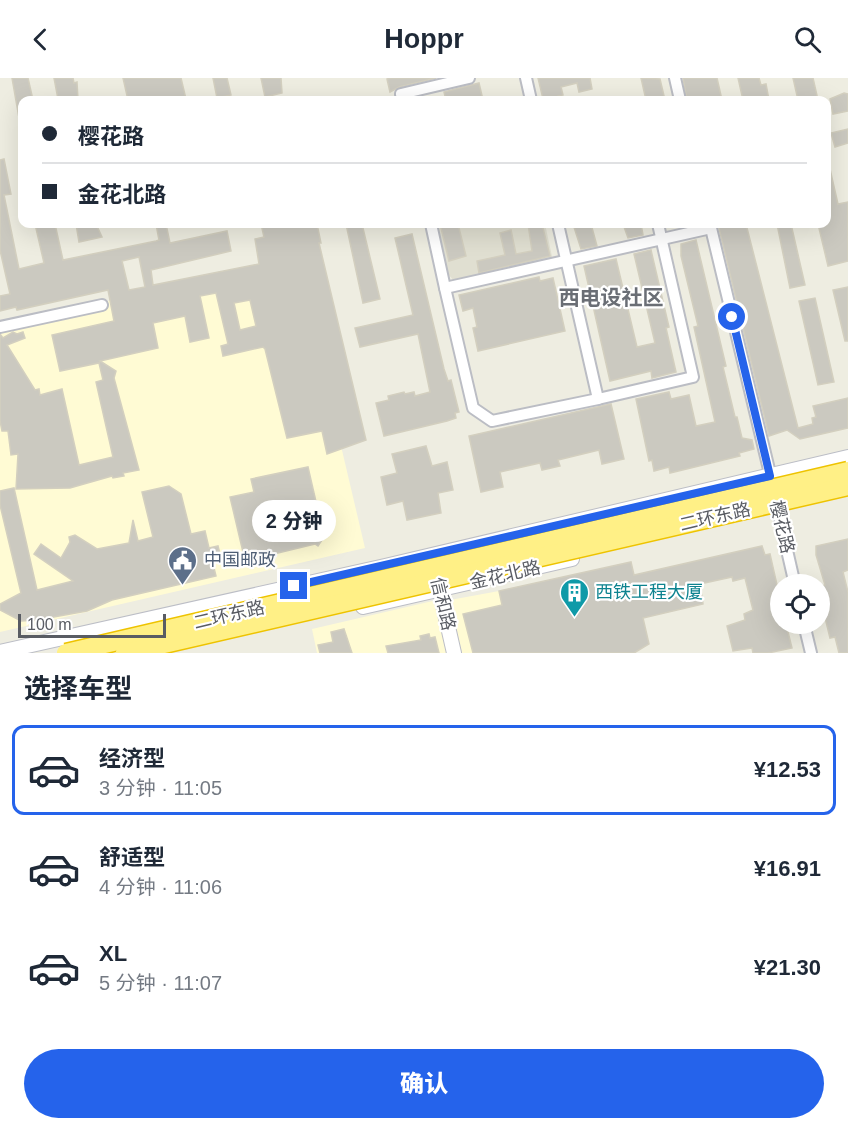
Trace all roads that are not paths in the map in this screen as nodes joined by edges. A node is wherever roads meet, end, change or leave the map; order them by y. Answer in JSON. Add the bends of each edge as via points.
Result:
{"nodes":[{"id":1,"x":470,"y":78,"type":"edge"},
{"id":2,"x":526,"y":78,"type":"edge"},
{"id":3,"x":675,"y":78,"type":"edge"},
{"id":4,"x":401,"y":96,"type":"edge"},
{"id":5,"x":530,"y":96,"type":"edge"},
{"id":6,"x":679,"y":96,"type":"edge"},
{"id":7,"x":431,"y":228,"type":"edge"},
{"id":8,"x":559,"y":228,"type":"edge"},
{"id":9,"x":659,"y":228,"type":"edge"},
{"id":10,"x":702,"y":228,"type":"edge"},
{"id":11,"x":710,"y":228,"type":"edge"},
{"id":12,"x":661,"y":239,"type":"junction"},
{"id":13,"x":567,"y":261,"type":"junction"},
{"id":14,"x":445,"y":288,"type":"junction"},
{"id":15,"x":102,"y":305,"type":"dead end"},
{"id":16,"x":0,"y":327,"type":"edge"},
{"id":17,"x":598,"y":399,"type":"junction"},
{"id":18,"x":848,"y":457,"type":"edge"},
{"id":19,"x":848,"y":471,"type":"edge"},
{"id":20,"x":770,"y":476,"type":"junction"},
{"id":21,"x":848,"y":486,"type":"edge"},
{"id":22,"x":848,"y":495,"type":"edge"},
{"id":23,"x":778,"y":510,"type":"junction"},
{"id":24,"x":432,"y":554,"type":"junction"},
{"id":25,"x":793,"y":574,"type":"edge"},
{"id":26,"x":440,"y":590,"type":"junction"},
{"id":27,"x":806,"y":634,"type":"edge"},
{"id":28,"x":0,"y":652,"type":"edge"},
{"id":29,"x":66,"y":653,"type":"edge"},
{"id":30,"x":125,"y":653,"type":"edge"},
{"id":31,"x":162,"y":653,"type":"edge"},
{"id":32,"x":454,"y":653,"type":"edge"},
{"id":33,"x":811,"y":653,"type":"edge"}],
"edges":[{"from":1,"to":4,"type":"street"},
{"from":2,"to":5,"type":"street"},
{"from":3,"to":6,"type":"street"},
{"from":7,"to":14,"type":"street"},
{"from":8,"to":13,"type":"street"},
{"from":9,"to":12,"type":"street"},
{"from":10,"to":12,"type":"street"},
{"from":11,"to":20,"type":"street","name":"樱花路"},
{"from":12,"to":13,"type":"street"},
{"from":12,"to":17,"type":"street","via":[[693,377]]},
{"from":13,"to":14,"type":"street"},
{"from":13,"to":17,"type":"street"},
{"from":14,"to":17,"type":"street","via":[[472,408],[492,420]]},
{"from":15,"to":16,"type":"street"},
{"from":18,"to":20,"type":"main road","name":"金花北路"},
{"from":19,"to":29,"type":"highway","name":"二环东路","bridge":true},
{"from":20,"to":23,"type":"street","name":"樱花路"},
{"from":20,"to":24,"type":"main road","name":"金花北路"},
{"from":21,"to":30,"type":"highway","name":"二环东路","bridge":true},
{"from":22,"to":23,"type":"main road","name":"金花北路"},
{"from":23,"to":25,"type":"street","name":"樱花路"},
{"from":23,"to":26,"type":"main road","name":"金花北路"},
{"from":24,"to":26,"type":"main road","name":"信和路"},
{"from":24,"to":28,"type":"main road","name":"金花北路"},
{"from":26,"to":31,"type":"main road","name":"金花北路"},
{"from":26,"to":32,"type":"main road","name":"信和路"},
{"from":27,"to":33,"type":"street"}]}
